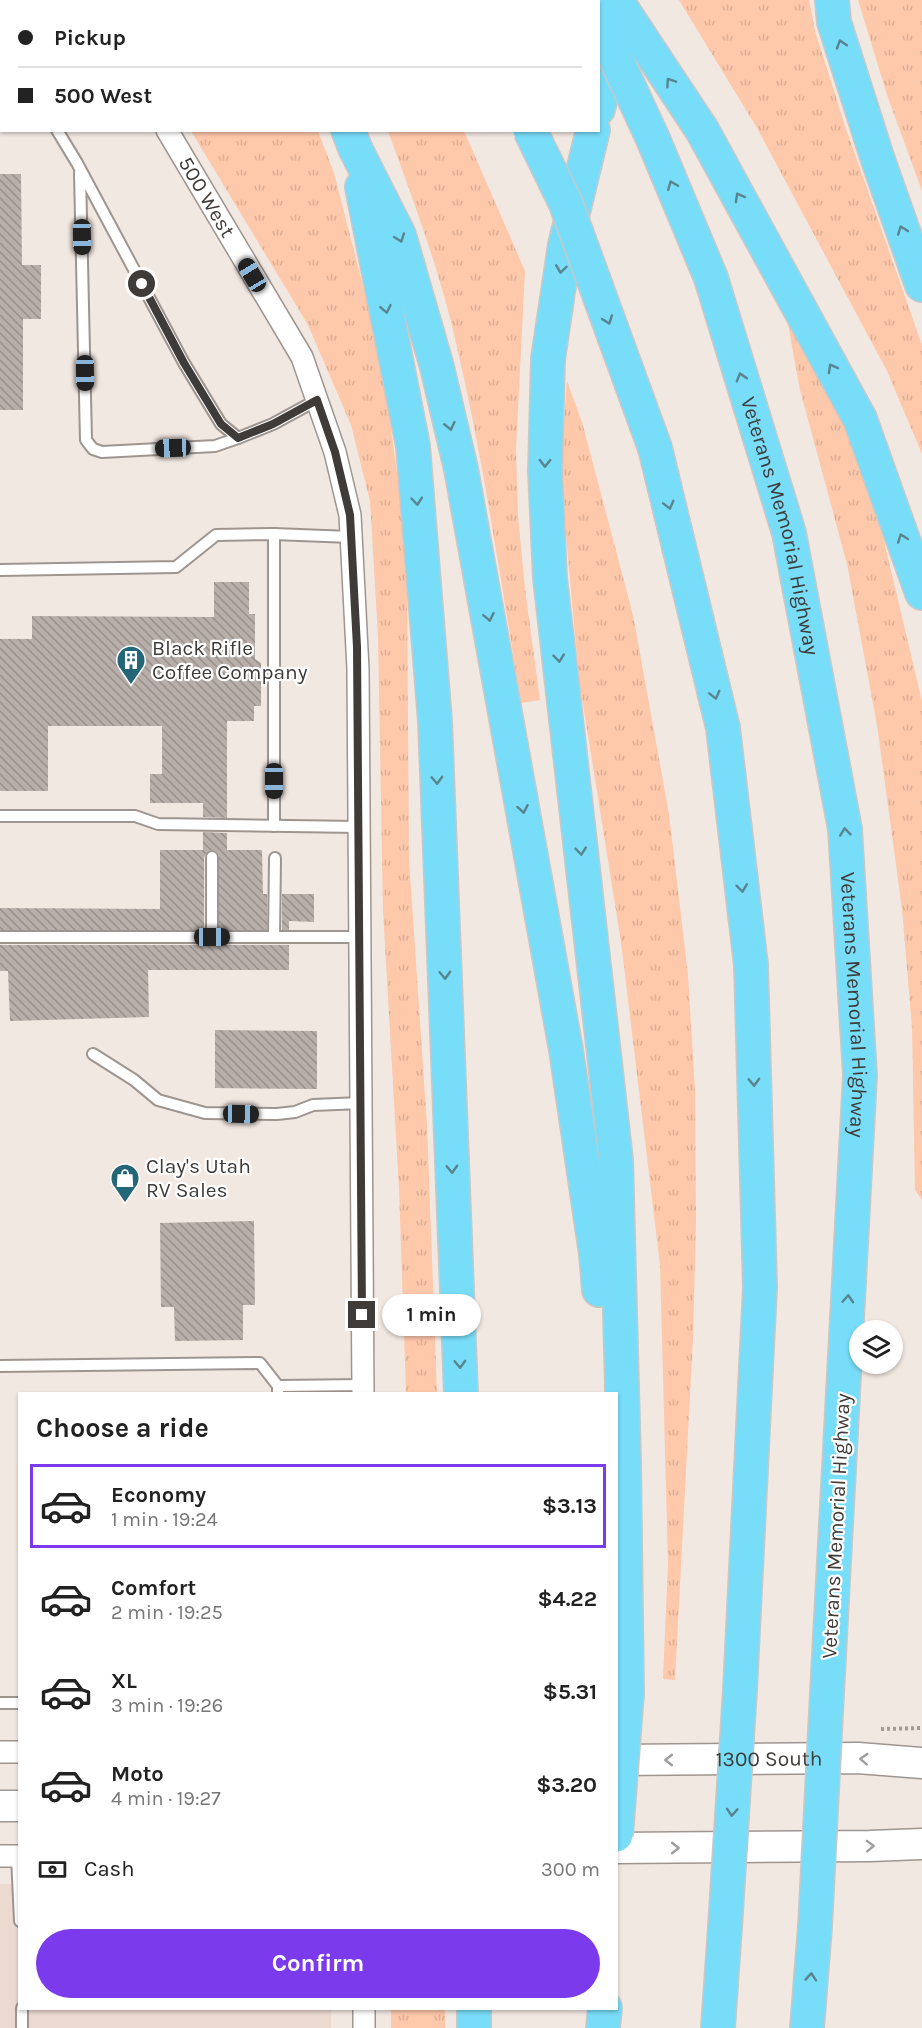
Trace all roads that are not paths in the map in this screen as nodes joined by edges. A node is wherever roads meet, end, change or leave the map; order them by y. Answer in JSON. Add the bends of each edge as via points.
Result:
{"nodes":[{"id":1,"x":616,"y":0,"type":"edge"},
{"id":2,"x":625,"y":0,"type":"edge"},
{"id":3,"x":831,"y":0,"type":"edge"},
{"id":4,"x":600,"y":24,"type":"edge"},
{"id":5,"x":600,"y":101,"type":"edge"},
{"id":6,"x":58,"y":132,"type":"edge"},
{"id":7,"x":168,"y":132,"type":"edge"},
{"id":8,"x":531,"y":132,"type":"edge"},
{"id":9,"x":593,"y":132,"type":"edge"},
{"id":10,"x":351,"y":139,"type":"edge"},
{"id":11,"x":80,"y":170,"type":"junction"},
{"id":12,"x":922,"y":285,"type":"edge"},
{"id":13,"x":317,"y":400,"type":"junction"},
{"id":14,"x":238,"y":438,"type":"junction"},
{"id":15,"x":274,"y":534,"type":"junction"},
{"id":16,"x":351,"y":537,"type":"junction"},
{"id":17,"x":0,"y":570,"type":"edge"},
{"id":18,"x":922,"y":593,"type":"edge"},
{"id":19,"x":0,"y":816,"type":"edge"},
{"id":20,"x":274,"y":826,"type":"junction"},
{"id":21,"x":359,"y":827,"type":"junction"},
{"id":22,"x":212,"y":857,"type":"dead end"},
{"id":23,"x":275,"y":858,"type":"dead end"},
{"id":24,"x":0,"y":937,"type":"edge"},
{"id":25,"x":212,"y":937,"type":"junction"},
{"id":26,"x":274,"y":937,"type":"junction"},
{"id":27,"x":360,"y":937,"type":"junction"},
{"id":28,"x":93,"y":1054,"type":"dead end"},
{"id":29,"x":361,"y":1103,"type":"junction"},
{"id":30,"x":0,"y":1366,"type":"edge"},
{"id":31,"x":363,"y":1389,"type":"edge"},
{"id":32,"x":278,"y":1390,"type":"edge"},
{"id":33,"x":461,"y":1392,"type":"edge"},
{"id":34,"x":610,"y":1392,"type":"edge"},
{"id":35,"x":618,"y":1436,"type":"edge"},
{"id":36,"x":624,"y":1463,"type":"junction"},
{"id":37,"x":0,"y":1703,"type":"edge"},
{"id":38,"x":18,"y":1703,"type":"edge"},
{"id":39,"x":0,"y":1752,"type":"edge"},
{"id":40,"x":18,"y":1752,"type":"edge"},
{"id":41,"x":618,"y":1760,"type":"edge"},
{"id":42,"x":922,"y":1763,"type":"edge"},
{"id":43,"x":0,"y":1806,"type":"edge"},
{"id":44,"x":18,"y":1806,"type":"edge"},
{"id":45,"x":618,"y":1809,"type":"edge"},
{"id":46,"x":922,"y":1844,"type":"edge"},
{"id":47,"x":618,"y":1848,"type":"edge"},
{"id":48,"x":12,"y":1856,"type":"edge"},
{"id":49,"x":18,"y":1905,"type":"edge"},
{"id":50,"x":22,"y":2010,"type":"edge"},
{"id":51,"x":364,"y":2010,"type":"edge"},
{"id":52,"x":474,"y":2010,"type":"edge"},
{"id":53,"x":605,"y":2010,"type":"edge"},
{"id":54,"x":22,"y":2028,"type":"edge"},
{"id":55,"x":364,"y":2028,"type":"edge"},
{"id":56,"x":474,"y":2028,"type":"edge"},
{"id":57,"x":603,"y":2028,"type":"edge"},
{"id":58,"x":718,"y":2028,"type":"edge"},
{"id":59,"x":807,"y":2028,"type":"edge"}],
"edges":[{"from":18,"to":1,"type":"highway","one_way":true,"bridge":true,"via":[[860,419],[702,130]]},
{"from":2,"to":5,"type":"highway"},
{"from":12,"to":3,"type":"highway","one_way":true,"via":[[878,160],[834,22]]},
{"from":59,"to":4,"type":"highway","name":"Veterans Memorial Highway","one_way":true,"bridge":true,"via":[[860,1075],[845,829],[789,533],[711,278]]},
{"from":6,"to":11,"type":"lane"},
{"from":7,"to":13,"type":"street","name":"500 West","via":[[302,357]]},
{"from":8,"to":58,"type":"highway","one_way":true,"bridge":true,"via":[[566,204],[655,448],[723,728],[751,965],[760,1287]]},
{"from":9,"to":36,"type":"highway","one_way":true,"via":[[565,245],[548,359],[545,471],[550,578],[616,1160]]},
{"from":10,"to":33,"type":"highway","one_way":true,"via":[[413,446],[435,721]]},
{"from":10,"to":34,"type":"highway","one_way":true,"via":[[399,235],[461,470],[566,1050],[596,1254]]},
{"from":11,"to":14,"type":"lane","via":[[184,363],[221,424]]},
{"from":11,"to":14,"type":"lane","via":[[86,440],[102,452],[215,446]]},
{"from":13,"to":14,"type":"lane"},
{"from":13,"to":16,"type":"street","name":"500 West","via":[[335,452],[350,515]]},
{"from":15,"to":16,"type":"lane"},
{"from":15,"to":17,"type":"lane","via":[[216,535],[176,567]]},
{"from":15,"to":20,"type":"lane"},
{"from":16,"to":21,"type":"street","name":"500 West","via":[[358,669]]},
{"from":19,"to":20,"type":"lane","via":[[135,816],[158,824]]},
{"from":20,"to":21,"type":"lane"},
{"from":21,"to":27,"type":"street","name":"500 West"},
{"from":22,"to":25,"type":"lane"},
{"from":23,"to":26,"type":"lane"},
{"from":24,"to":25,"type":"lane"},
{"from":25,"to":26,"type":"lane"},
{"from":26,"to":27,"type":"lane"},
{"from":27,"to":29,"type":"street","name":"500 West"},
{"from":28,"to":29,"type":"lane","via":[[158,1100],[205,1113],[277,1114],[313,1105]]},
{"from":29,"to":31,"type":"street","name":"500 West"},
{"from":30,"to":32,"type":"lane","via":[[260,1363]]},
{"from":31,"to":32,"type":"lane"},
{"from":35,"to":36,"type":"highway"},
{"from":36,"to":45,"type":"highway","bridge":true,"via":[[627,1693]]},
{"from":37,"to":38,"type":"lane"},
{"from":39,"to":40,"type":"street"},
{"from":42,"to":41,"type":"main road","name":"1300 South","one_way":true,"via":[[858,1758]]},
{"from":43,"to":44,"type":"main road"},
{"from":47,"to":46,"type":"main road","one_way":true},
{"from":48,"to":49,"type":"lane"},
{"from":50,"to":54,"type":"lane"},
{"from":51,"to":55,"type":"street"},
{"from":52,"to":56,"type":"highway"},
{"from":53,"to":57,"type":"highway"}]}
